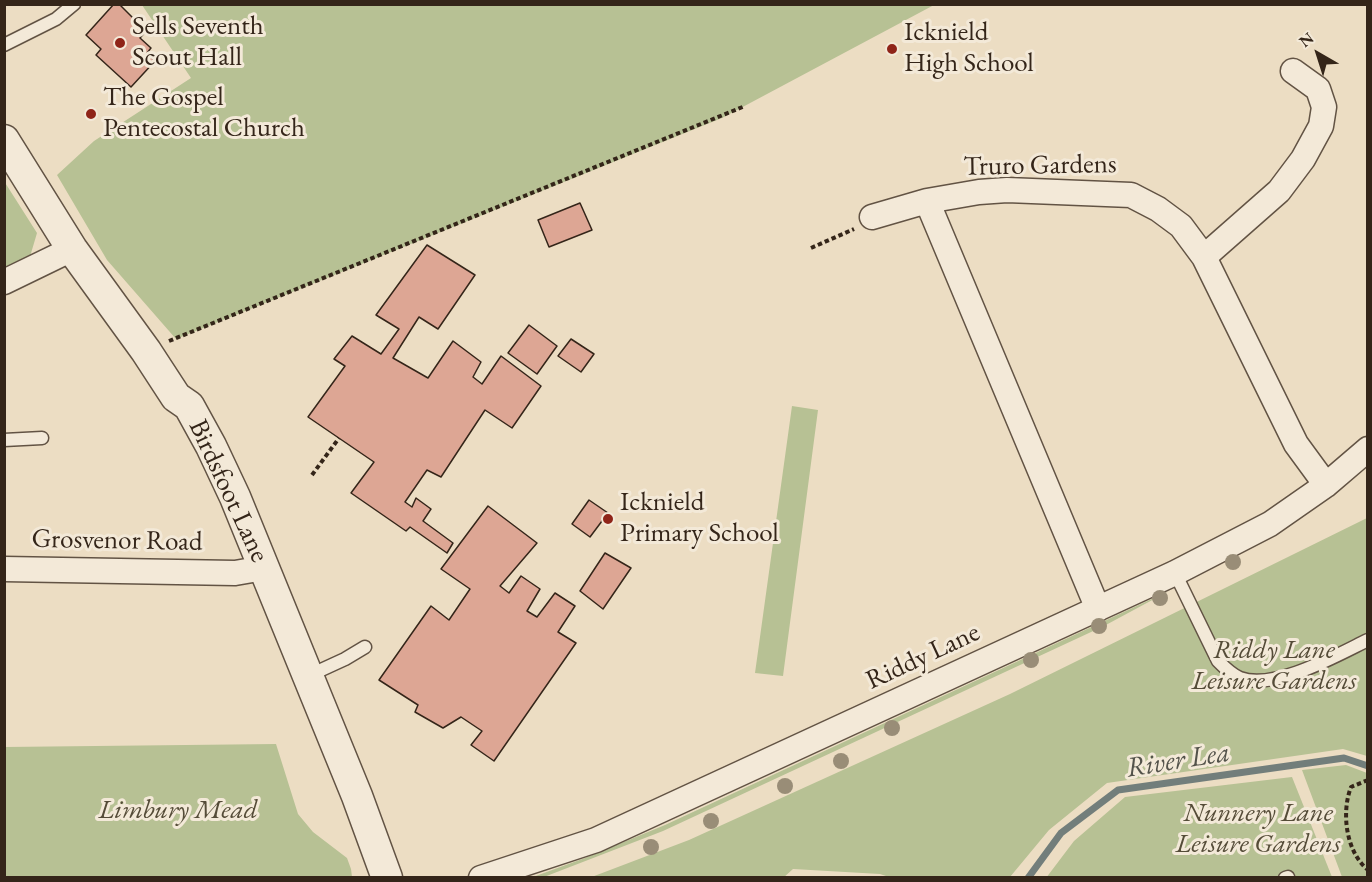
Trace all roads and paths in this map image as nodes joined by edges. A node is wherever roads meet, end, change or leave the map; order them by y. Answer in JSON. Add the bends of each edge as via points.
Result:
{"nodes":[{"id":1,"x":74,"y":4,"type":"edge"},
{"id":2,"x":4,"y":45,"type":"edge"},
{"id":3,"x":1293,"y":71,"type":"dead end"},
{"id":4,"x":745,"y":106,"type":"dead end"},
{"id":5,"x":4,"y":140,"type":"edge"},
{"id":6,"x":927,"y":201,"type":"junction"},
{"id":7,"x":872,"y":217,"type":"joint"},
{"id":8,"x":811,"y":248,"type":"dead end"},
{"id":9,"x":72,"y":249,"type":"junction"},
{"id":10,"x":1204,"y":257,"type":"junction"},
{"id":11,"x":4,"y":282,"type":"edge"},
{"id":12,"x":146,"y":351,"type":"junction"},
{"id":13,"x":42,"y":438,"type":"dead end"},
{"id":14,"x":339,"y":438,"type":"dead end"},
{"id":15,"x":4,"y":440,"type":"edge"},
{"id":16,"x":1368,"y":449,"type":"edge"},
{"id":17,"x":312,"y":475,"type":"dead end"},
{"id":18,"x":1326,"y":485,"type":"junction"},
{"id":19,"x":264,"y":568,"type":"junction"},
{"id":20,"x":4,"y":569,"type":"edge"},
{"id":21,"x":1175,"y":573,"type":"junction"},
{"id":22,"x":1098,"y":609,"type":"junction"},
{"id":23,"x":1368,"y":640,"type":"edge"},
{"id":24,"x":365,"y":647,"type":"dead end"},
{"id":25,"x":308,"y":676,"type":"junction"},
{"id":26,"x":1368,"y":780,"type":"edge"},
{"id":27,"x":1368,"y":870,"type":"edge"},
{"id":28,"x":387,"y":878,"type":"edge"},
{"id":29,"x":481,"y":878,"type":"edge"}],
"edges":[{"from":1,"to":2,"type":"lane"},
{"from":3,"to":10,"type":"street","via":[[1318,88],[1324,107],[1321,126],[1304,159],[1279,191]]},
{"from":4,"to":12,"type":"path"},
{"from":5,"to":9,"type":"street","name":"Birdsfoot Lane"},
{"from":6,"to":7,"type":"street","name":"Truro Gardens"},
{"from":6,"to":10,"type":"street","name":"Truro Gardens","via":[[1007,190],[1131,195],[1158,208],[1181,226]]},
{"from":6,"to":22,"type":"street"},
{"from":7,"to":8,"type":"path"},
{"from":9,"to":11,"type":"street"},
{"from":9,"to":12,"type":"street","name":"Birdsfoot Lane"},
{"from":10,"to":18,"type":"street","name":"Truro Gardens","via":[[1296,444]]},
{"from":12,"to":19,"type":"street","name":"Birdsfoot Lane","via":[[176,397],[195,416]]},
{"from":13,"to":15,"type":"lane"},
{"from":14,"to":17,"type":"path"},
{"from":16,"to":18,"type":"street","name":"Riddy Lane"},
{"from":18,"to":21,"type":"street","name":"Riddy Lane","via":[[1270,524]]},
{"from":19,"to":20,"type":"street","name":"Grosvenor Road","via":[[235,573]]},
{"from":19,"to":25,"type":"street","name":"Birdsfoot Lane"},
{"from":21,"to":22,"type":"street","name":"Riddy Lane"},
{"from":21,"to":23,"type":"lane","via":[[1218,661],[1241,678],[1257,681],[1306,670]]},
{"from":22,"to":29,"type":"street","name":"Riddy Lane","via":[[596,840]]},
{"from":24,"to":25,"type":"lane"},
{"from":25,"to":28,"type":"street","name":"Birdsfoot Lane"},
{"from":26,"to":27,"type":"path","via":[[1351,787],[1346,800],[1348,838],[1358,862]]}]}
